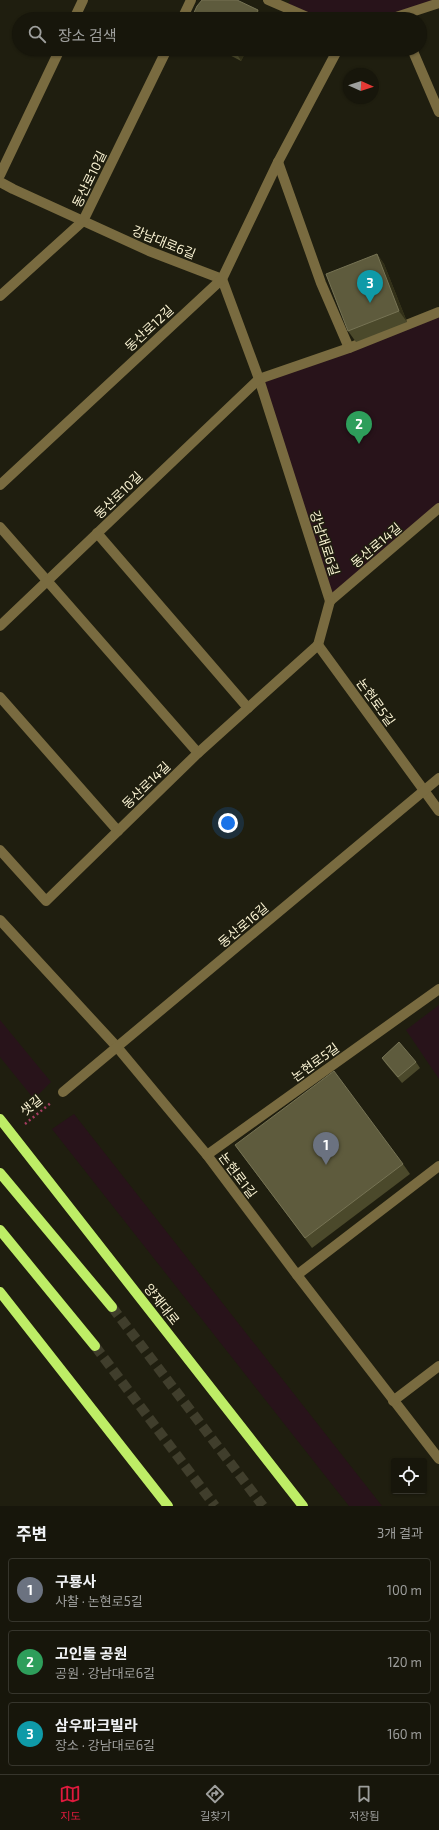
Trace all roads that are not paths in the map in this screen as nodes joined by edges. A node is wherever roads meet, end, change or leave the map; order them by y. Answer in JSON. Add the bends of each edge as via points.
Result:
{"nodes":[{"id":1,"x":83,"y":0,"type":"edge"},
{"id":2,"x":191,"y":0,"type":"edge"},
{"id":3,"x":268,"y":0,"type":"edge"},
{"id":4,"x":439,"y":2,"type":"edge"},
{"id":5,"x":77,"y":12,"type":"edge"},
{"id":6,"x":185,"y":12,"type":"edge"},
{"id":7,"x":296,"y":12,"type":"edge"},
{"id":8,"x":412,"y":12,"type":"edge"},
{"id":9,"x":57,"y":56,"type":"edge"},
{"id":10,"x":164,"y":56,"type":"edge"},
{"id":11,"x":334,"y":56,"type":"edge"},
{"id":12,"x":415,"y":56,"type":"edge"},
{"id":13,"x":439,"y":112,"type":"edge"},
{"id":14,"x":278,"y":162,"type":"junction"},
{"id":15,"x":0,"y":174,"type":"edge"},
{"id":16,"x":0,"y":182,"type":"edge"},
{"id":17,"x":83,"y":221,"type":"junction"},
{"id":18,"x":222,"y":279,"type":"junction"},
{"id":19,"x":0,"y":296,"type":"edge"},
{"id":20,"x":439,"y":312,"type":"edge"},
{"id":21,"x":349,"y":348,"type":"junction"},
{"id":22,"x":259,"y":379,"type":"junction"},
{"id":23,"x":0,"y":485,"type":"edge"},
{"id":24,"x":439,"y":508,"type":"edge"},
{"id":25,"x":0,"y":527,"type":"edge"},
{"id":26,"x":97,"y":533,"type":"junction"},
{"id":27,"x":47,"y":581,"type":"junction"},
{"id":28,"x":330,"y":601,"type":"junction"},
{"id":29,"x":0,"y":626,"type":"edge"},
{"id":30,"x":318,"y":645,"type":"junction"},
{"id":31,"x":0,"y":697,"type":"edge"},
{"id":32,"x":248,"y":708,"type":"junction"},
{"id":33,"x":198,"y":753,"type":"junction"},
{"id":34,"x":439,"y":778,"type":"edge"},
{"id":35,"x":424,"y":791,"type":"junction"},
{"id":36,"x":439,"y":811,"type":"edge"},
{"id":37,"x":118,"y":831,"type":"junction"},
{"id":38,"x":0,"y":850,"type":"edge"},
{"id":39,"x":0,"y":920,"type":"edge"},
{"id":40,"x":439,"y":989,"type":"edge"},
{"id":41,"x":117,"y":1047,"type":"junction"},
{"id":42,"x":63,"y":1092,"type":"road end"},
{"id":43,"x":0,"y":1119,"type":"edge"},
{"id":44,"x":207,"y":1155,"type":"junction"},
{"id":45,"x":439,"y":1166,"type":"edge"},
{"id":46,"x":0,"y":1173,"type":"edge"},
{"id":47,"x":0,"y":1230,"type":"edge"},
{"id":48,"x":297,"y":1275,"type":"junction"},
{"id":49,"x":0,"y":1292,"type":"edge"},
{"id":50,"x":112,"y":1306,"type":"tunnel mouth"},
{"id":51,"x":95,"y":1346,"type":"tunnel mouth"},
{"id":52,"x":439,"y":1366,"type":"edge"},
{"id":53,"x":393,"y":1401,"type":"junction"},
{"id":54,"x":439,"y":1459,"type":"edge"},
{"id":55,"x":168,"y":1506,"type":"edge"},
{"id":56,"x":303,"y":1506,"type":"edge"}],
"edges":[{"from":1,"to":5,"type":"street"},
{"from":2,"to":6,"type":"street"},
{"from":3,"to":7,"type":"street"},
{"from":4,"to":8,"type":"street"},
{"from":9,"to":15,"type":"street"},
{"from":10,"to":17,"type":"street","name":"동산로10길"},
{"from":11,"to":14,"type":"street","name":"동산로12길"},
{"from":12,"to":13,"type":"street"},
{"from":14,"to":18,"type":"street","name":"동산로12길"},
{"from":14,"to":21,"type":"street","via":[[321,283]]},
{"from":16,"to":17,"type":"street","name":"강남대로6길"},
{"from":17,"to":18,"type":"street","name":"강남대로6길","via":[[148,251]]},
{"from":17,"to":19,"type":"street","name":"동산로10길"},
{"from":18,"to":22,"type":"street","name":"강남대로6길"},
{"from":18,"to":23,"type":"street","name":"동산로12길"},
{"from":20,"to":21,"type":"street"},
{"from":21,"to":22,"type":"street"},
{"from":22,"to":26,"type":"street","name":"동산로10길"},
{"from":22,"to":28,"type":"street","name":"강남대로6길"},
{"from":24,"to":28,"type":"street","name":"동산로14길"},
{"from":25,"to":27,"type":"street"},
{"from":26,"to":27,"type":"street","name":"동산로10길"},
{"from":26,"to":32,"type":"street"},
{"from":27,"to":29,"type":"street","name":"동산로10길"},
{"from":27,"to":33,"type":"street"},
{"from":28,"to":30,"type":"street"},
{"from":30,"to":32,"type":"street","name":"동산로14길"},
{"from":30,"to":35,"type":"street","name":"논현로5길"},
{"from":31,"to":37,"type":"street"},
{"from":32,"to":33,"type":"street","name":"동산로14길"},
{"from":33,"to":37,"type":"street","name":"동산로14길"},
{"from":34,"to":35,"type":"street","name":"동산로16길"},
{"from":35,"to":36,"type":"street","name":"논현로5길"},
{"from":35,"to":41,"type":"street","name":"동산로16길"},
{"from":37,"to":38,"type":"street","name":"동산로14길","via":[[46,902]]},
{"from":39,"to":41,"type":"street","name":"논현로1길"},
{"from":40,"to":44,"type":"street","name":"논현로5길"},
{"from":41,"to":42,"type":"street","name":"동산로16길"},
{"from":41,"to":44,"type":"street","name":"논현로1길"},
{"from":43,"to":56,"type":"main road","name":"양재대로"},
{"from":44,"to":48,"type":"street","name":"논현로1길"},
{"from":45,"to":48,"type":"street"},
{"from":46,"to":50,"type":"main road"},
{"from":47,"to":51,"type":"main road"},
{"from":48,"to":53,"type":"street","name":"논현로1길"},
{"from":49,"to":55,"type":"main road"},
{"from":52,"to":53,"type":"street"},
{"from":53,"to":54,"type":"street","name":"논현로1길"}]}
